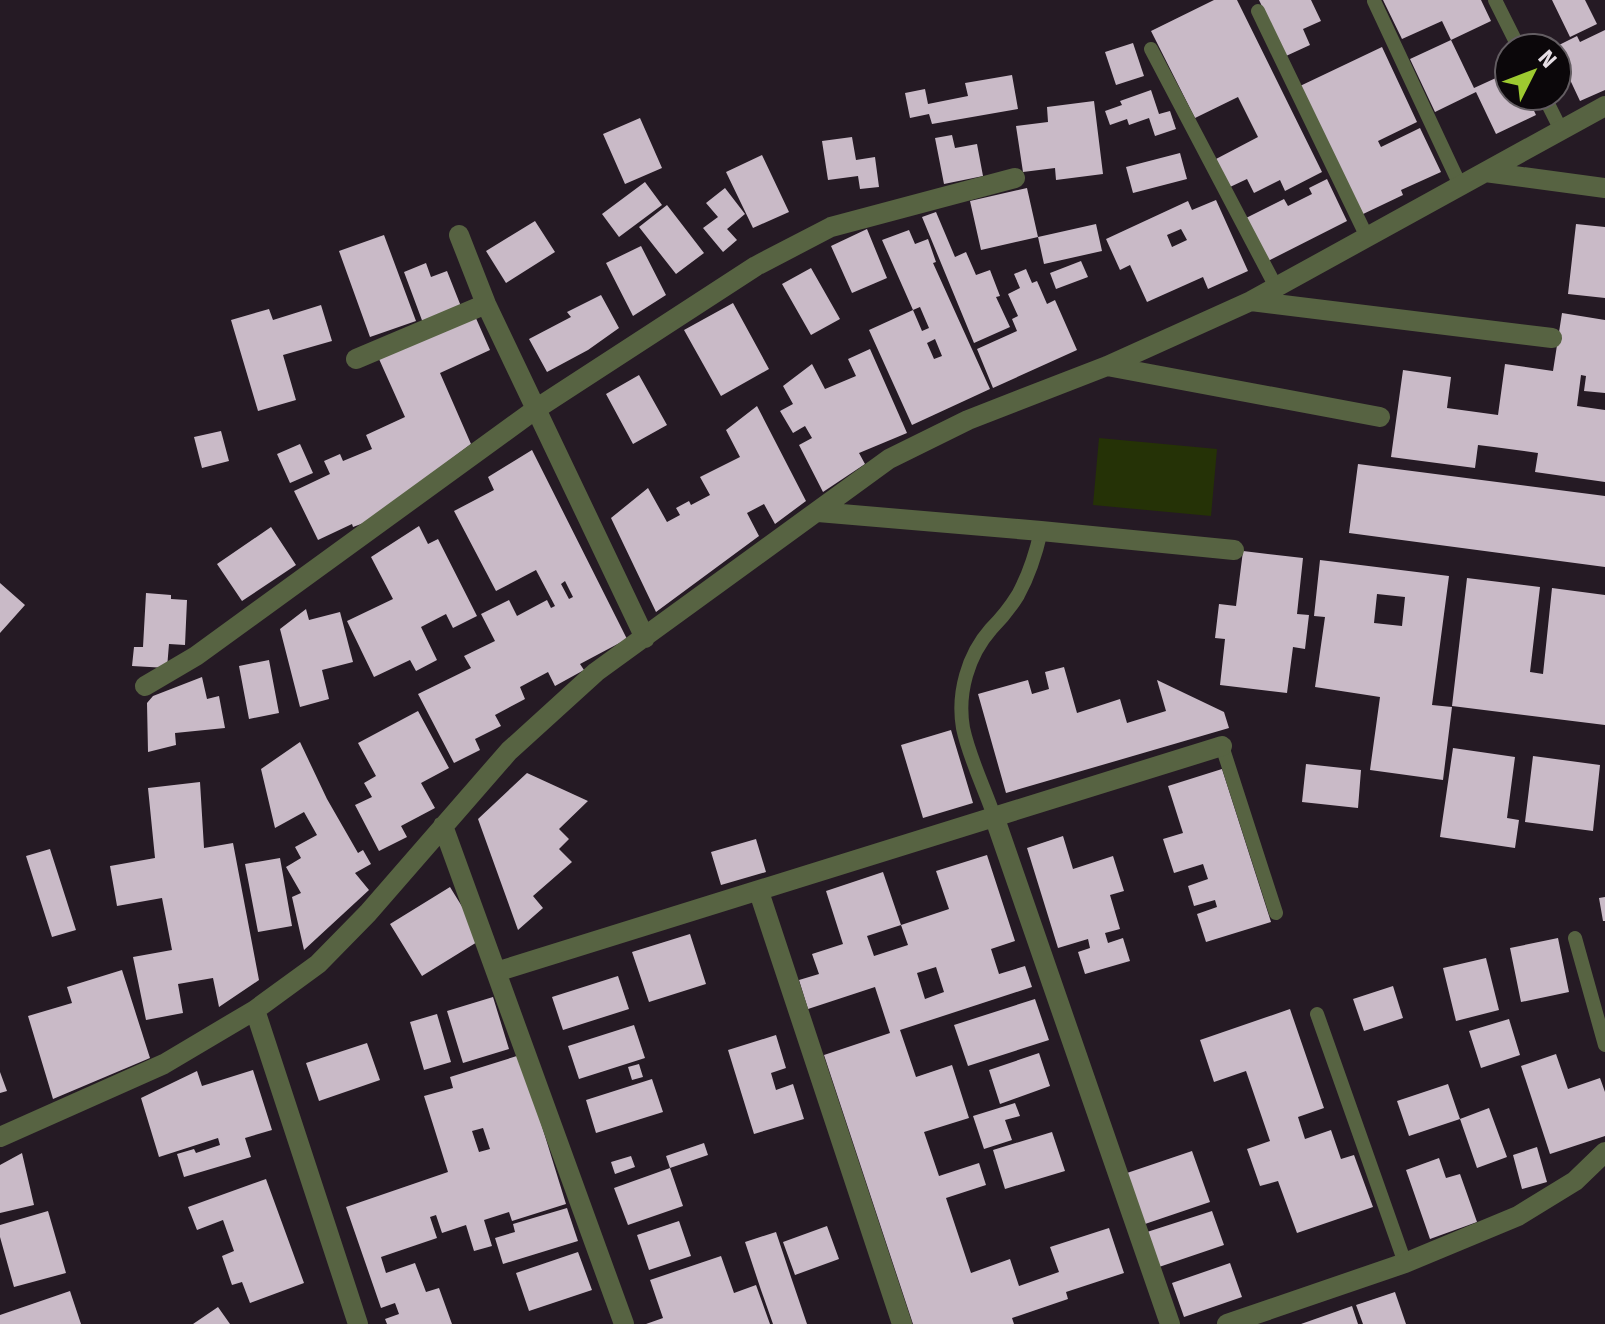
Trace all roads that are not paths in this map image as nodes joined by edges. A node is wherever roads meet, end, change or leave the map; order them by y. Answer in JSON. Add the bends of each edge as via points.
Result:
{"nodes":[{"id":1,"x":1495,"y":0,"type":"edge"},
{"id":2,"x":1374,"y":1,"type":"edge"},
{"id":3,"x":1258,"y":11,"type":"dead end"},
{"id":4,"x":1511,"y":32,"type":"edge"},
{"id":5,"x":1151,"y":49,"type":"dead end"},
{"id":6,"x":1605,"y":106,"type":"edge"},
{"id":7,"x":1552,"y":112,"type":"edge"},
{"id":8,"x":1561,"y":130,"type":"junction"},
{"id":9,"x":1485,"y":172,"type":"junction"},
{"id":10,"x":1015,"y":178,"type":"dead end"},
{"id":11,"x":1460,"y":185,"type":"junction"},
{"id":12,"x":1605,"y":188,"type":"edge"},
{"id":13,"x":459,"y":235,"type":"dead end"},
{"id":14,"x":1367,"y":237,"type":"junction"},
{"id":15,"x":1276,"y":287,"type":"junction"},
{"id":16,"x":1251,"y":301,"type":"junction"},
{"id":17,"x":486,"y":304,"type":"junction"},
{"id":18,"x":1552,"y":338,"type":"dead end"},
{"id":19,"x":356,"y":359,"type":"dead end"},
{"id":20,"x":1107,"y":366,"type":"junction"},
{"id":21,"x":536,"y":409,"type":"junction"},
{"id":22,"x":1380,"y":417,"type":"dead end"},
{"id":23,"x":818,"y":512,"type":"junction"},
{"id":24,"x":1041,"y":531,"type":"junction"},
{"id":25,"x":1234,"y":550,"type":"dead end"},
{"id":26,"x":645,"y":638,"type":"junction"},
{"id":27,"x":145,"y":686,"type":"dead end"},
{"id":28,"x":1222,"y":746,"type":"joint"},
{"id":29,"x":994,"y":816,"type":"junction"},
{"id":30,"x":443,"y":826,"type":"junction"},
{"id":31,"x":759,"y":892,"type":"junction"},
{"id":32,"x":1276,"y":913,"type":"dead end"},
{"id":33,"x":1575,"y":938,"type":"dead end"},
{"id":34,"x":496,"y":972,"type":"junction"},
{"id":35,"x":255,"y":1010,"type":"junction"},
{"id":36,"x":1317,"y":1014,"type":"dead end"},
{"id":37,"x":1605,"y":1045,"type":"edge"},
{"id":38,"x":0,"y":1137,"type":"edge"},
{"id":39,"x":1605,"y":1152,"type":"edge"},
{"id":40,"x":1405,"y":1263,"type":"junction"},
{"id":41,"x":358,"y":1324,"type":"edge"},
{"id":42,"x":624,"y":1324,"type":"edge"},
{"id":43,"x":902,"y":1324,"type":"edge"},
{"id":44,"x":1170,"y":1324,"type":"edge"},
{"id":45,"x":1227,"y":1324,"type":"edge"}],
"edges":[{"from":1,"to":4,"type":"lane"},
{"from":2,"to":11,"type":"lane"},
{"from":3,"to":14,"type":"lane"},
{"from":5,"to":15,"type":"lane"},
{"from":6,"to":8,"type":"street"},
{"from":7,"to":8,"type":"lane"},
{"from":8,"to":9,"type":"street"},
{"from":9,"to":11,"type":"street"},
{"from":9,"to":12,"type":"street"},
{"from":10,"to":21,"type":"street","via":[[831,227],[756,266]]},
{"from":11,"to":14,"type":"street"},
{"from":13,"to":17,"type":"street"},
{"from":14,"to":15,"type":"street"},
{"from":15,"to":16,"type":"street"},
{"from":16,"to":18,"type":"street"},
{"from":16,"to":20,"type":"street"},
{"from":17,"to":19,"type":"street"},
{"from":17,"to":21,"type":"street"},
{"from":20,"to":22,"type":"street"},
{"from":20,"to":23,"type":"street","via":[[968,420],[889,459]]},
{"from":21,"to":26,"type":"street"},
{"from":21,"to":27,"type":"street","via":[[196,656]]},
{"from":23,"to":24,"type":"street"},
{"from":23,"to":26,"type":"street"},
{"from":24,"to":25,"type":"street"},
{"from":24,"to":29,"type":"lane","via":[[1018,594],[981,643],[963,692],[964,729]]},
{"from":26,"to":30,"type":"street","via":[[596,672],[509,751]]},
{"from":28,"to":29,"type":"street"},
{"from":28,"to":32,"type":"lane"},
{"from":29,"to":31,"type":"street"},
{"from":29,"to":44,"type":"street"},
{"from":30,"to":34,"type":"street"},
{"from":30,"to":35,"type":"street","via":[[318,964]]},
{"from":31,"to":34,"type":"street"},
{"from":31,"to":43,"type":"street"},
{"from":33,"to":37,"type":"lane"},
{"from":34,"to":42,"type":"street"},
{"from":35,"to":38,"type":"street","via":[[164,1064]]},
{"from":35,"to":41,"type":"street"},
{"from":36,"to":40,"type":"lane"},
{"from":39,"to":40,"type":"street","via":[[1575,1181],[1518,1216]]},
{"from":40,"to":45,"type":"street"}]}
